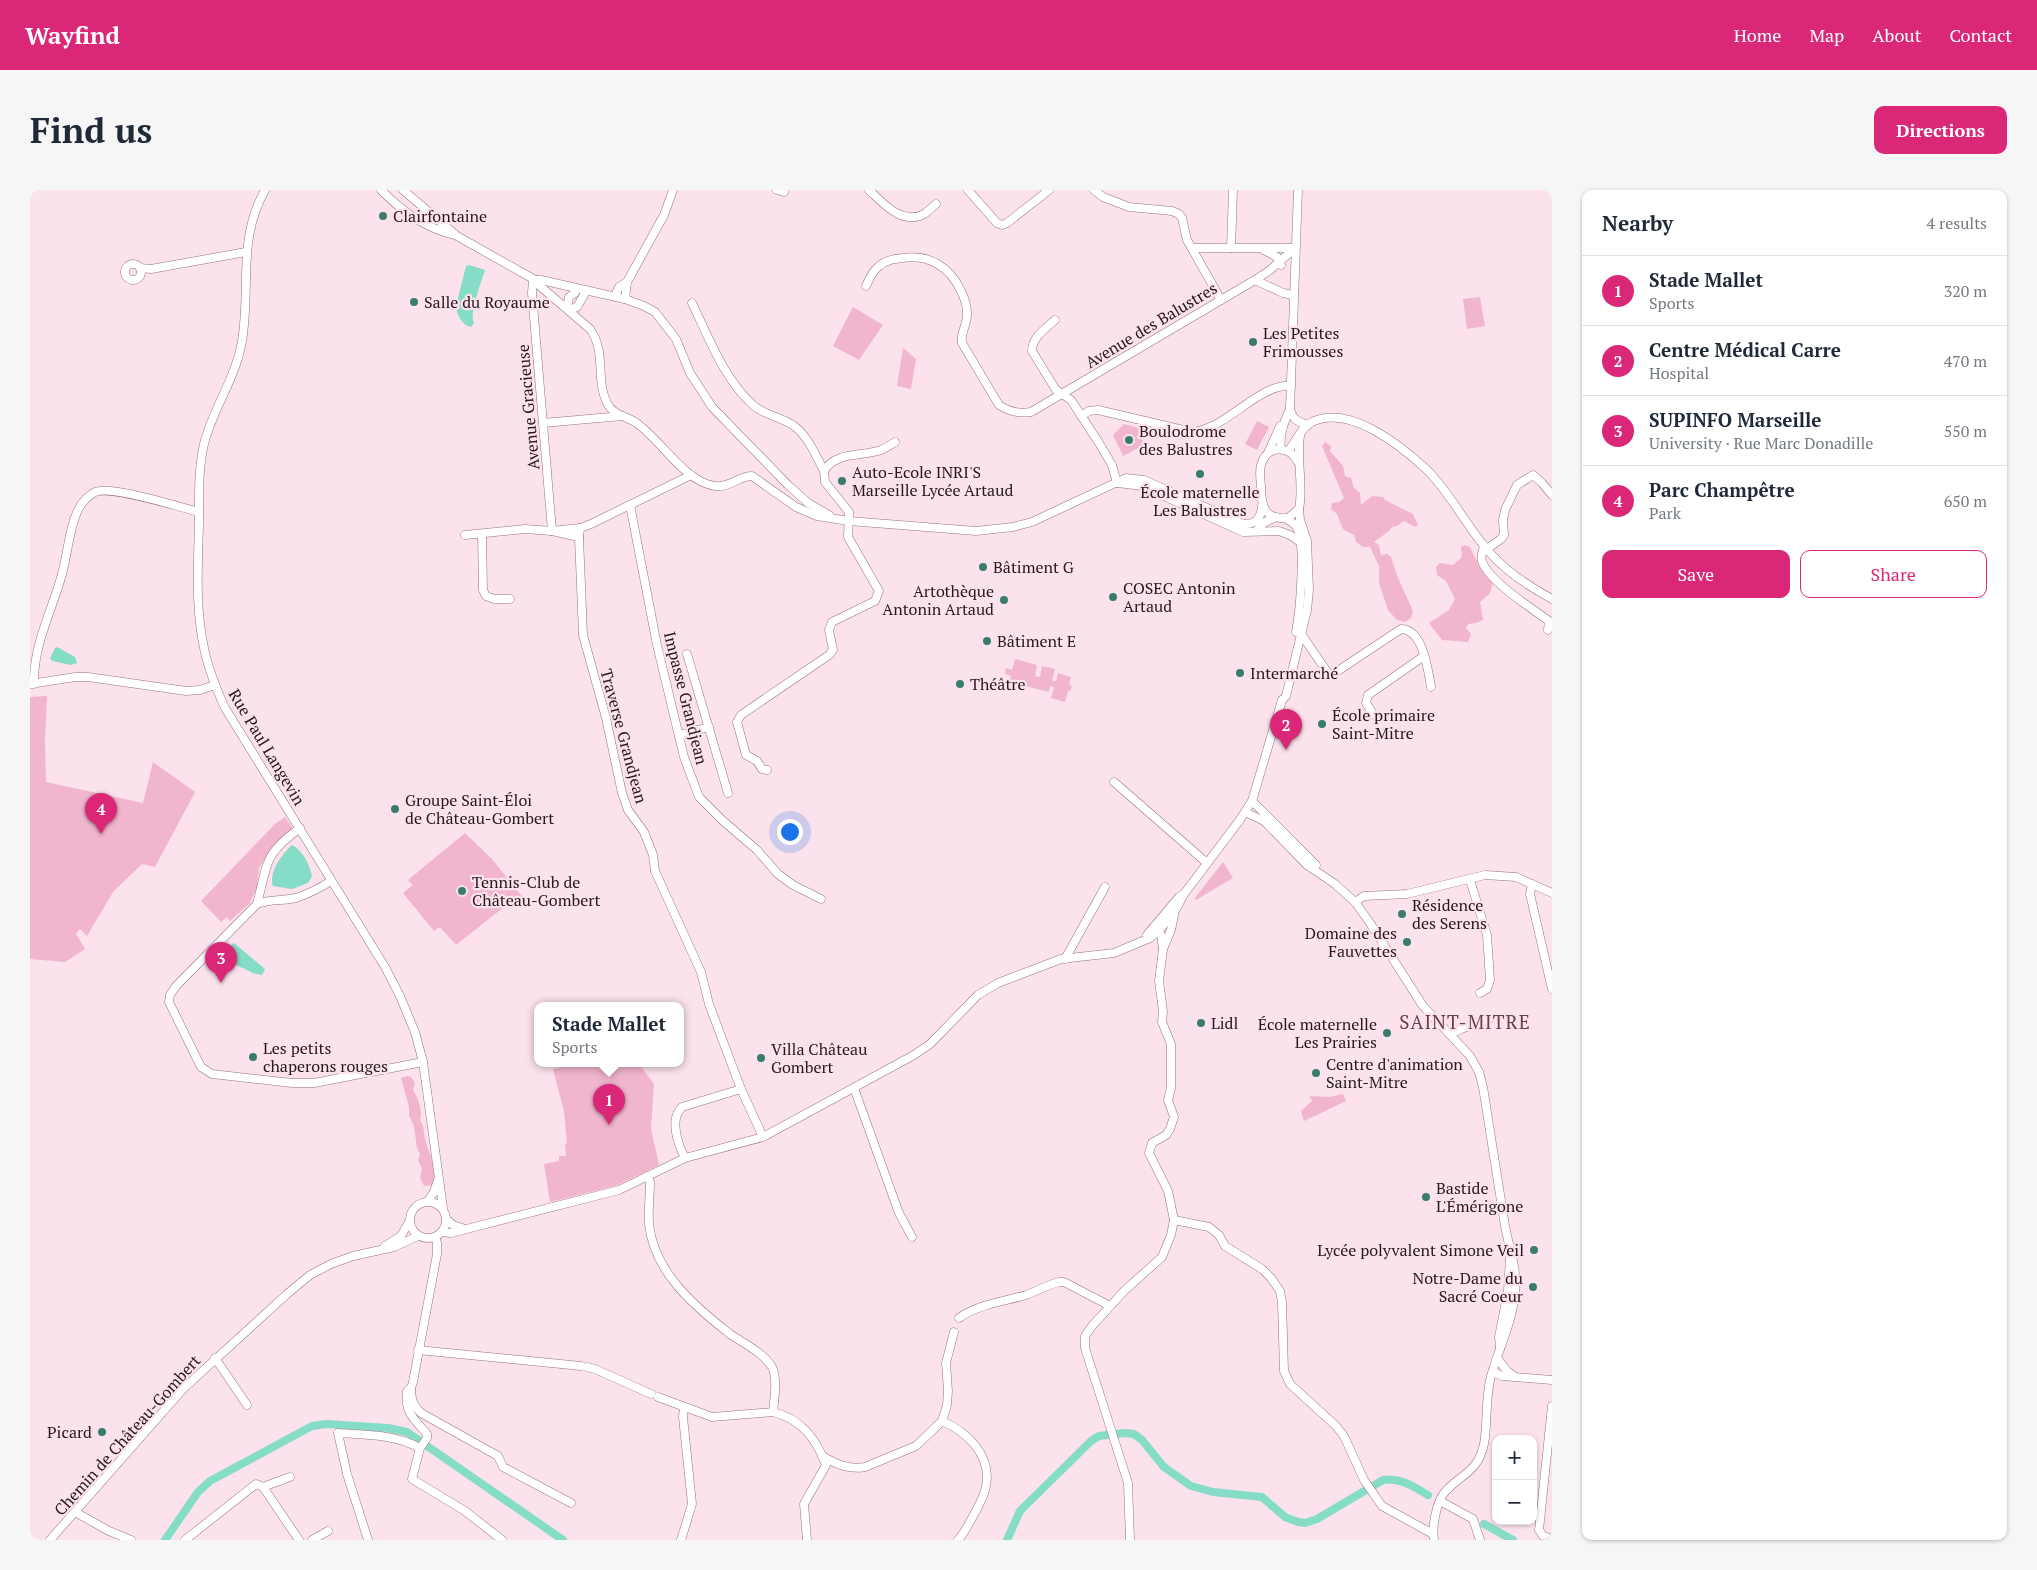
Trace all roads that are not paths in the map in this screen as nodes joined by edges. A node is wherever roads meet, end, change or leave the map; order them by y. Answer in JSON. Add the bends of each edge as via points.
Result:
{"nodes":[{"id":1,"x":265,"y":190,"type":"edge"},
{"id":2,"x":381,"y":190,"type":"edge"},
{"id":3,"x":403,"y":190,"type":"edge"},
{"id":4,"x":674,"y":190,"type":"edge"},
{"id":5,"x":869,"y":190,"type":"edge"},
{"id":6,"x":968,"y":190,"type":"edge"},
{"id":7,"x":1049,"y":190,"type":"edge"},
{"id":8,"x":1094,"y":190,"type":"edge"},
{"id":9,"x":1233,"y":190,"type":"edge"},
{"id":10,"x":1298,"y":190,"type":"edge"},
{"id":11,"x":936,"y":204,"type":"dead end"},
{"id":12,"x":456,"y":236,"type":"junction"},
{"id":13,"x":1192,"y":248,"type":"junction"},
{"id":14,"x":1231,"y":248,"type":"junction"},
{"id":15,"x":1295,"y":248,"type":"junction"},
{"id":16,"x":1260,"y":249,"type":"junction"},
{"id":17,"x":246,"y":252,"type":"junction"},
{"id":18,"x":1281,"y":263,"type":"junction"},
{"id":19,"x":1294,"y":267,"type":"junction"},
{"id":20,"x":140,"y":271,"type":"dead end"},
{"id":21,"x":534,"y":280,"type":"junction"},
{"id":22,"x":1255,"y":280,"type":"junction"},
{"id":23,"x":627,"y":282,"type":"junction"},
{"id":24,"x":866,"y":286,"type":"dead end"},
{"id":25,"x":576,"y":291,"type":"junction"},
{"id":26,"x":1293,"y":295,"type":"junction"},
{"id":27,"x":615,"y":296,"type":"junction"},
{"id":28,"x":625,"y":299,"type":"junction"},
{"id":29,"x":581,"y":300,"type":"junction"},
{"id":30,"x":1221,"y":300,"type":"junction"},
{"id":31,"x":692,"y":303,"type":"dead end"},
{"id":32,"x":568,"y":309,"type":"junction"},
{"id":33,"x":655,"y":312,"type":"junction"},
{"id":34,"x":1054,"y":320,"type":"dead end"},
{"id":35,"x":583,"y":324,"type":"junction"},
{"id":36,"x":1291,"y":386,"type":"junction"},
{"id":37,"x":1061,"y":394,"type":"junction"},
{"id":38,"x":1290,"y":409,"type":"junction"},
{"id":39,"x":622,"y":416,"type":"junction"},
{"id":40,"x":1082,"y":416,"type":"junction"},
{"id":41,"x":543,"y":423,"type":"junction"},
{"id":42,"x":1284,"y":424,"type":"junction"},
{"id":43,"x":1308,"y":425,"type":"junction"},
{"id":44,"x":1300,"y":434,"type":"junction"},
{"id":45,"x":895,"y":442,"type":"dead end"},
{"id":46,"x":1285,"y":450,"type":"junction"},
{"id":47,"x":1268,"y":453,"type":"junction"},
{"id":48,"x":1298,"y":462,"type":"junction"},
{"id":49,"x":824,"y":471,"type":"junction"},
{"id":50,"x":691,"y":475,"type":"junction"},
{"id":51,"x":1117,"y":483,"type":"junction"},
{"id":52,"x":1552,"y":496,"type":"edge"},
{"id":53,"x":630,"y":505,"type":"junction"},
{"id":54,"x":1262,"y":506,"type":"junction"},
{"id":55,"x":1299,"y":509,"type":"junction"},
{"id":56,"x":199,"y":512,"type":"junction"},
{"id":57,"x":1276,"y":517,"type":"junction"},
{"id":58,"x":834,"y":518,"type":"junction"},
{"id":59,"x":1285,"y":518,"type":"junction"},
{"id":60,"x":850,"y":521,"type":"junction"},
{"id":61,"x":552,"y":531,"type":"junction"},
{"id":62,"x":1256,"y":531,"type":"junction"},
{"id":63,"x":579,"y":532,"type":"junction"},
{"id":64,"x":482,"y":534,"type":"junction"},
{"id":65,"x":466,"y":535,"type":"dead end"},
{"id":66,"x":1300,"y":542,"type":"junction"},
{"id":67,"x":1488,"y":550,"type":"junction"},
{"id":68,"x":1486,"y":568,"type":"junction"},
{"id":69,"x":510,"y":598,"type":"dead end"},
{"id":70,"x":1552,"y":599,"type":"edge"},
{"id":71,"x":1550,"y":625,"type":"edge"},
{"id":72,"x":1299,"y":630,"type":"junction"},
{"id":73,"x":687,"y":654,"type":"dead end"},
{"id":74,"x":1424,"y":656,"type":"junction"},
{"id":75,"x":32,"y":684,"type":"edge"},
{"id":76,"x":215,"y":685,"type":"junction"},
{"id":77,"x":1431,"y":687,"type":"dead end"},
{"id":78,"x":1373,"y":714,"type":"dead end"},
{"id":79,"x":709,"y":726,"type":"junction"},
{"id":80,"x":679,"y":735,"type":"junction"},
{"id":81,"x":767,"y":770,"type":"dead end"},
{"id":82,"x":1114,"y":782,"type":"dead end"},
{"id":83,"x":728,"y":793,"type":"dead end"},
{"id":84,"x":1252,"y":801,"type":"junction"},
{"id":85,"x":1245,"y":812,"type":"junction"},
{"id":86,"x":300,"y":828,"type":"junction"},
{"id":87,"x":1207,"y":863,"type":"junction"},
{"id":88,"x":1322,"y":873,"type":"junction"},
{"id":89,"x":1470,"y":880,"type":"junction"},
{"id":90,"x":332,"y":881,"type":"junction"},
{"id":91,"x":1532,"y":884,"type":"junction"},
{"id":92,"x":1105,"y":887,"type":"dead end"},
{"id":93,"x":1552,"y":893,"type":"edge"},
{"id":94,"x":822,"y":899,"type":"dead end"},
{"id":95,"x":1356,"y":901,"type":"junction"},
{"id":96,"x":257,"y":904,"type":"junction"},
{"id":97,"x":1172,"y":911,"type":"junction"},
{"id":98,"x":1158,"y":928,"type":"junction"},
{"id":99,"x":1542,"y":948,"type":"junction"},
{"id":100,"x":1163,"y":949,"type":"junction"},
{"id":101,"x":1552,"y":949,"type":"edge"},
{"id":102,"x":1065,"y":959,"type":"junction"},
{"id":103,"x":1552,"y":989,"type":"edge"},
{"id":104,"x":1480,"y":993,"type":"dead end"},
{"id":105,"x":1490,"y":1019,"type":"dead end"},
{"id":106,"x":1450,"y":1034,"type":"junction"},
{"id":107,"x":424,"y":1062,"type":"junction"},
{"id":108,"x":854,"y":1088,"type":"junction"},
{"id":109,"x":741,"y":1089,"type":"junction"},
{"id":110,"x":763,"y":1137,"type":"junction"},
{"id":111,"x":685,"y":1158,"type":"junction"},
{"id":112,"x":438,"y":1176,"type":"junction"},
{"id":113,"x":647,"y":1176,"type":"junction"},
{"id":114,"x":428,"y":1201,"type":"junction"},
{"id":115,"x":443,"y":1208,"type":"junction"},
{"id":116,"x":446,"y":1219,"type":"junction"},
{"id":117,"x":1174,"y":1220,"type":"junction"},
{"id":118,"x":409,"y":1222,"type":"junction"},
{"id":119,"x":465,"y":1229,"type":"junction"},
{"id":120,"x":438,"y":1235,"type":"junction"},
{"id":121,"x":422,"y":1237,"type":"junction"},
{"id":122,"x":912,"y":1237,"type":"dead end"},
{"id":123,"x":372,"y":1251,"type":"junction"},
{"id":124,"x":437,"y":1254,"type":"junction"},
{"id":125,"x":1110,"y":1306,"type":"junction"},
{"id":126,"x":959,"y":1318,"type":"dead end"},
{"id":127,"x":954,"y":1332,"type":"dead end"},
{"id":128,"x":418,"y":1350,"type":"junction"},
{"id":129,"x":216,"y":1358,"type":"junction"},
{"id":130,"x":1497,"y":1358,"type":"junction"},
{"id":131,"x":1493,"y":1372,"type":"junction"},
{"id":132,"x":1517,"y":1377,"type":"junction"},
{"id":133,"x":1552,"y":1380,"type":"edge"},
{"id":134,"x":411,"y":1388,"type":"junction"},
{"id":135,"x":247,"y":1406,"type":"dead end"},
{"id":136,"x":1552,"y":1406,"type":"edge"},
{"id":137,"x":684,"y":1407,"type":"junction"},
{"id":138,"x":773,"y":1412,"type":"junction"},
{"id":139,"x":942,"y":1422,"type":"junction"},
{"id":140,"x":420,"y":1448,"type":"junction"},
{"id":141,"x":822,"y":1456,"type":"junction"},
{"id":142,"x":290,"y":1477,"type":"dead end"},
{"id":143,"x":263,"y":1487,"type":"junction"},
{"id":144,"x":1441,"y":1500,"type":"junction"},
{"id":145,"x":571,"y":1503,"type":"dead end"},
{"id":146,"x":75,"y":1512,"type":"junction"},
{"id":147,"x":328,"y":1532,"type":"dead end"},
{"id":148,"x":1433,"y":1537,"type":"edge"},
{"id":149,"x":1552,"y":1539,"type":"edge"},
{"id":150,"x":50,"y":1540,"type":"edge"},
{"id":151,"x":131,"y":1540,"type":"edge"},
{"id":152,"x":185,"y":1540,"type":"edge"},
{"id":153,"x":298,"y":1540,"type":"edge"},
{"id":154,"x":312,"y":1540,"type":"edge"},
{"id":155,"x":368,"y":1540,"type":"edge"},
{"id":156,"x":502,"y":1540,"type":"edge"},
{"id":157,"x":681,"y":1540,"type":"edge"},
{"id":158,"x":807,"y":1540,"type":"edge"},
{"id":159,"x":958,"y":1540,"type":"edge"},
{"id":160,"x":1130,"y":1540,"type":"edge"},
{"id":161,"x":1480,"y":1540,"type":"edge"}],
"edges":[{"from":1,"to":17,"type":"street","name":"Rue Paul Langevin","via":[[253,217]]},
{"from":2,"to":12,"type":"street","via":[[411,216],[435,230]]},
{"from":3,"to":12,"type":"street"},
{"from":4,"to":23,"type":"street"},
{"from":5,"to":11,"type":"street","via":[[899,215],[924,214]]},
{"from":6,"to":7,"type":"street","via":[[1002,225]]},
{"from":8,"to":13,"type":"street","via":[[1103,197],[1129,206],[1179,214]]},
{"from":9,"to":14,"type":"street"},
{"from":10,"to":15,"type":"street"},
{"from":12,"to":21,"type":"street"},
{"from":13,"to":14,"type":"street"},
{"from":13,"to":30,"type":"street"},
{"from":14,"to":16,"type":"street"},
{"from":15,"to":16,"type":"street"},
{"from":15,"to":18,"type":"street","name":"Avenue des Balustres"},
{"from":15,"to":19,"type":"street"},
{"from":16,"to":18,"type":"street"},
{"from":17,"to":20,"type":"street"},
{"from":17,"to":56,"type":"street","name":"Rue Paul Langevin","via":[[244,330],[232,378],[204,445]]},
{"from":18,"to":19,"type":"street"},
{"from":18,"to":22,"type":"street","name":"Avenue des Balustres"},
{"from":19,"to":26,"type":"street"},
{"from":21,"to":25,"type":"street"},
{"from":21,"to":32,"type":"street"},
{"from":21,"to":41,"type":"street","name":"Avenue Gracieuse","via":[[532,293]]},
{"from":22,"to":26,"type":"street"},
{"from":22,"to":30,"type":"street","name":"Avenue des Balustres"},
{"from":23,"to":27,"type":"street","via":[[619,287]]},
{"from":23,"to":28,"type":"street"},
{"from":24,"to":37,"type":"street","name":"Avenue des Balustres","via":[[879,266],[893,259],[922,257],[935,262],[948,270],[961,291],[967,314],[962,343],[999,405],[1009,411],[1031,412]]},
{"from":25,"to":27,"type":"street"},
{"from":25,"to":29,"type":"street"},
{"from":25,"to":32,"type":"street","via":[[569,297]]},
{"from":26,"to":36,"type":"street"},
{"from":27,"to":28,"type":"street"},
{"from":28,"to":33,"type":"street"},
{"from":29,"to":32,"type":"street"},
{"from":29,"to":33,"type":"street"},
{"from":29,"to":35,"type":"street"},
{"from":30,"to":37,"type":"street","name":"Avenue des Balustres"},
{"from":31,"to":49,"type":"street","via":[[724,369],[752,404],[795,426]]},
{"from":32,"to":35,"type":"street"},
{"from":33,"to":58,"type":"street","via":[[676,339],[690,373],[712,407],[788,485],[808,503]]},
{"from":34,"to":37,"type":"street","via":[[1036,338],[1032,351]]},
{"from":35,"to":39,"type":"street","via":[[590,329],[598,344],[602,389],[607,404]]},
{"from":36,"to":38,"type":"street"},
{"from":36,"to":40,"type":"street","via":[[1274,388],[1200,431],[1192,432],[1098,410]]},
{"from":37,"to":40,"type":"street","via":[[1071,400]]},
{"from":38,"to":42,"type":"street"},
{"from":38,"to":43,"type":"street","via":[[1296,421]]},
{"from":39,"to":41,"type":"street"},
{"from":39,"to":50,"type":"street","via":[[635,422]]},
{"from":40,"to":51,"type":"street","via":[[1112,465]]},
{"from":41,"to":61,"type":"street","name":"Avenue Gracieuse"},
{"from":42,"to":46,"type":"street","via":[[1280,441]]},
{"from":42,"to":47,"type":"street","via":[[1274,436]]},
{"from":43,"to":44,"type":"street"},
{"from":43,"to":67,"type":"street","via":[[1323,419],[1342,418],[1371,427],[1426,469]]},
{"from":44,"to":46,"type":"street"},
{"from":44,"to":48,"type":"street"},
{"from":45,"to":49,"type":"street","via":[[881,450],[838,459],[828,464]]},
{"from":46,"to":47,"type":"street"},
{"from":46,"to":48,"type":"street"},
{"from":47,"to":54,"type":"street","via":[[1260,466]]},
{"from":48,"to":55,"type":"street"},
{"from":49,"to":60,"type":"street","via":[[825,482],[849,512]]},
{"from":50,"to":53,"type":"street"},
{"from":50,"to":58,"type":"street","via":[[708,484],[722,486],[752,476],[796,507],[817,516]]},
{"from":51,"to":54,"type":"street","via":[[1126,478],[1144,480],[1243,524],[1257,520]]},
{"from":51,"to":60,"type":"street","via":[[1040,519],[992,530],[960,531]]},
{"from":51,"to":62,"type":"street","via":[[1142,486],[1237,530]]},
{"from":52,"to":67,"type":"street","via":[[1533,475],[1517,485],[1505,510],[1504,535]]},
{"from":53,"to":63,"type":"street"},
{"from":53,"to":80,"type":"street","name":"Impasse Grandjean","via":[[657,646]]},
{"from":54,"to":57,"type":"street"},
{"from":55,"to":59,"type":"street","via":[[1292,517]]},
{"from":55,"to":72,"type":"street","via":[[1307,541],[1309,590],[1307,610]]},
{"from":56,"to":75,"type":"street","via":[[113,491],[96,492],[86,500],[75,520],[60,583],[40,638]]},
{"from":56,"to":76,"type":"street","name":"Rue Paul Langevin","via":[[200,626]]},
{"from":57,"to":59,"type":"street"},
{"from":57,"to":62,"type":"street"},
{"from":58,"to":60,"type":"street"},
{"from":59,"to":66,"type":"street","via":[[1296,526]]},
{"from":60,"to":81,"type":"street","via":[[848,537],[879,591],[875,601],[832,622],[829,630],[832,650],[829,655],[775,690],[736,722],[746,755]]},
{"from":61,"to":63,"type":"street"},
{"from":61,"to":64,"type":"street","via":[[525,529]]},
{"from":62,"to":66,"type":"street","via":[[1279,531]]},
{"from":63,"to":109,"type":"street","name":"Traverse Grandjean","via":[[583,635],[622,793],[628,810],[644,832],[663,891],[701,972],[709,1004]]},
{"from":64,"to":65,"type":"street"},
{"from":64,"to":69,"type":"street","via":[[483,590],[486,596],[494,599]]},
{"from":66,"to":72,"type":"street"},
{"from":67,"to":68,"type":"street"},
{"from":67,"to":68,"type":"street","via":[[1481,559]]},
{"from":67,"to":70,"type":"street","via":[[1520,580]]},
{"from":68,"to":71,"type":"street","via":[[1496,581]]},
{"from":72,"to":74,"type":"street","via":[[1330,676],[1402,629],[1414,633]]},
{"from":72,"to":84,"type":"street","via":[[1286,696],[1282,700]]},
{"from":73,"to":79,"type":"street"},
{"from":74,"to":77,"type":"street"},
{"from":74,"to":78,"type":"street","via":[[1368,695],[1366,703]]},
{"from":75,"to":76,"type":"street","via":[[88,677],[186,691]]},
{"from":76,"to":86,"type":"street","name":"Rue Paul Langevin","via":[[225,708]]},
{"from":79,"to":80,"type":"street"},
{"from":79,"to":83,"type":"street"},
{"from":80,"to":94,"type":"street","name":"Impasse Grandjean","via":[[699,797],[757,850],[778,874]]},
{"from":82,"to":87,"type":"street"},
{"from":84,"to":85,"type":"street"},
{"from":84,"to":88,"type":"street"},
{"from":85,"to":87,"type":"street"},
{"from":85,"to":88,"type":"street","via":[[1264,822]]},
{"from":86,"to":90,"type":"street","name":"Rue Paul Langevin"},
{"from":86,"to":96,"type":"street","via":[[279,844],[268,859]]},
{"from":87,"to":97,"type":"street"},
{"from":88,"to":95,"type":"street","via":[[1335,878]]},
{"from":89,"to":91,"type":"street","via":[[1485,876],[1516,877]]},
{"from":89,"to":95,"type":"street","via":[[1407,894],[1374,894]]},
{"from":89,"to":104,"type":"street","via":[[1487,935],[1490,980],[1487,989]]},
{"from":90,"to":96,"type":"street","via":[[295,898],[270,899]]},
{"from":90,"to":107,"type":"street","name":"Rue Paul Langevin","via":[[400,996]]},
{"from":91,"to":93,"type":"street"},
{"from":91,"to":99,"type":"street","via":[[1530,894]]},
{"from":92,"to":102,"type":"street"},
{"from":95,"to":106,"type":"street","via":[[1375,922],[1422,996],[1428,1012]]},
{"from":96,"to":107,"type":"street","via":[[170,995],[169,1002],[206,1072],[314,1083]]},
{"from":97,"to":98,"type":"street"},
{"from":97,"to":100,"type":"street"},
{"from":98,"to":100,"type":"street"},
{"from":98,"to":102,"type":"street","via":[[1150,938],[1114,952]]},
{"from":99,"to":101,"type":"street"},
{"from":99,"to":103,"type":"street"},
{"from":100,"to":117,"type":"street","via":[[1159,981],[1162,1022],[1171,1044],[1168,1100],[1174,1117],[1166,1135],[1152,1143],[1149,1153],[1168,1191]]},
{"from":102,"to":108,"type":"street","via":[[1015,975],[978,995],[930,1044]]},
{"from":105,"to":106,"type":"street"},
{"from":106,"to":130,"type":"street","via":[[1470,1056],[1479,1072],[1510,1251],[1508,1291]]},
{"from":107,"to":112,"type":"street","name":"Rue Paul Langevin"},
{"from":108,"to":110,"type":"street"},
{"from":108,"to":122,"type":"street","via":[[898,1213]]},
{"from":109,"to":110,"type":"street","name":"Traverse Grandjean"},
{"from":109,"to":111,"type":"street","via":[[678,1111],[675,1120],[677,1135]]},
{"from":110,"to":111,"type":"street"},
{"from":111,"to":113,"type":"street"},
{"from":112,"to":114,"type":"street","name":"Rue Paul Langevin"},
{"from":112,"to":115,"type":"street","name":"Rue Paul Langevin"},
{"from":113,"to":119,"type":"street","via":[[619,1190]]},
{"from":113,"to":138,"type":"street","via":[[653,1242],[667,1273],[688,1298],[773,1368]]},
{"from":114,"to":115,"type":"street"},
{"from":114,"to":118,"type":"street","via":[[414,1207]]},
{"from":115,"to":116,"type":"street"},
{"from":116,"to":119,"type":"street"},
{"from":116,"to":120,"type":"street"},
{"from":117,"to":125,"type":"street","via":[[1162,1257]]},
{"from":117,"to":148,"type":"street","via":[[1209,1227],[1225,1246],[1272,1278],[1282,1302],[1284,1370],[1290,1384],[1344,1436],[1364,1480],[1382,1506]]},
{"from":118,"to":121,"type":"street","via":[[412,1230]]},
{"from":118,"to":123,"type":"street","name":"Chemin de Château-Gombert","via":[[401,1236],[391,1244]]},
{"from":119,"to":120,"type":"street"},
{"from":120,"to":121,"type":"street"},
{"from":120,"to":124,"type":"street"},
{"from":121,"to":123,"type":"street","name":"Chemin de Château-Gombert"},
{"from":121,"to":124,"type":"street"},
{"from":123,"to":129,"type":"street","name":"Chemin de Château-Gombert","via":[[346,1258],[310,1276]]},
{"from":124,"to":128,"type":"street"},
{"from":125,"to":126,"type":"street","via":[[1059,1282],[987,1305]]},
{"from":125,"to":160,"type":"street","via":[[1085,1336],[1085,1348],[1130,1490]]},
{"from":127,"to":139,"type":"street","via":[[946,1364],[948,1391]]},
{"from":128,"to":134,"type":"street"},
{"from":128,"to":137,"type":"street","via":[[584,1366]]},
{"from":129,"to":135,"type":"street"},
{"from":129,"to":146,"type":"street","name":"Chemin de Château-Gombert","via":[[183,1389]]},
{"from":130,"to":131,"type":"street"},
{"from":130,"to":132,"type":"street","via":[[1507,1371]]},
{"from":131,"to":132,"type":"street"},
{"from":131,"to":144,"type":"street","via":[[1480,1457],[1468,1474]]},
{"from":132,"to":133,"type":"street"},
{"from":134,"to":140,"type":"street","via":[[407,1391],[406,1408],[427,1434]]},
{"from":134,"to":145,"type":"street","via":[[411,1400],[422,1414],[498,1456],[503,1467]]},
{"from":136,"to":149,"type":"street","via":[[1539,1530],[1543,1536]]},
{"from":137,"to":138,"type":"street","via":[[712,1417]]},
{"from":137,"to":157,"type":"street","via":[[682,1417],[692,1504]]},
{"from":138,"to":141,"type":"street","via":[[792,1419],[806,1430]]},
{"from":139,"to":141,"type":"street","via":[[916,1446],[865,1467],[857,1469],[836,1464]]},
{"from":139,"to":159,"type":"street","via":[[968,1436],[978,1448],[986,1467],[986,1485]]},
{"from":140,"to":155,"type":"street","via":[[392,1437],[338,1433]]},
{"from":140,"to":156,"type":"street","via":[[412,1479],[465,1511]]},
{"from":141,"to":158,"type":"street","via":[[826,1465],[804,1504]]},
{"from":142,"to":143,"type":"street"},
{"from":143,"to":152,"type":"street","via":[[256,1484]]},
{"from":143,"to":153,"type":"street"},
{"from":144,"to":148,"type":"street"},
{"from":144,"to":161,"type":"street","via":[[1473,1519]]},
{"from":146,"to":150,"type":"street","name":"Chemin de Château-Gombert"},
{"from":146,"to":151,"type":"street"},
{"from":147,"to":154,"type":"street"}]}
